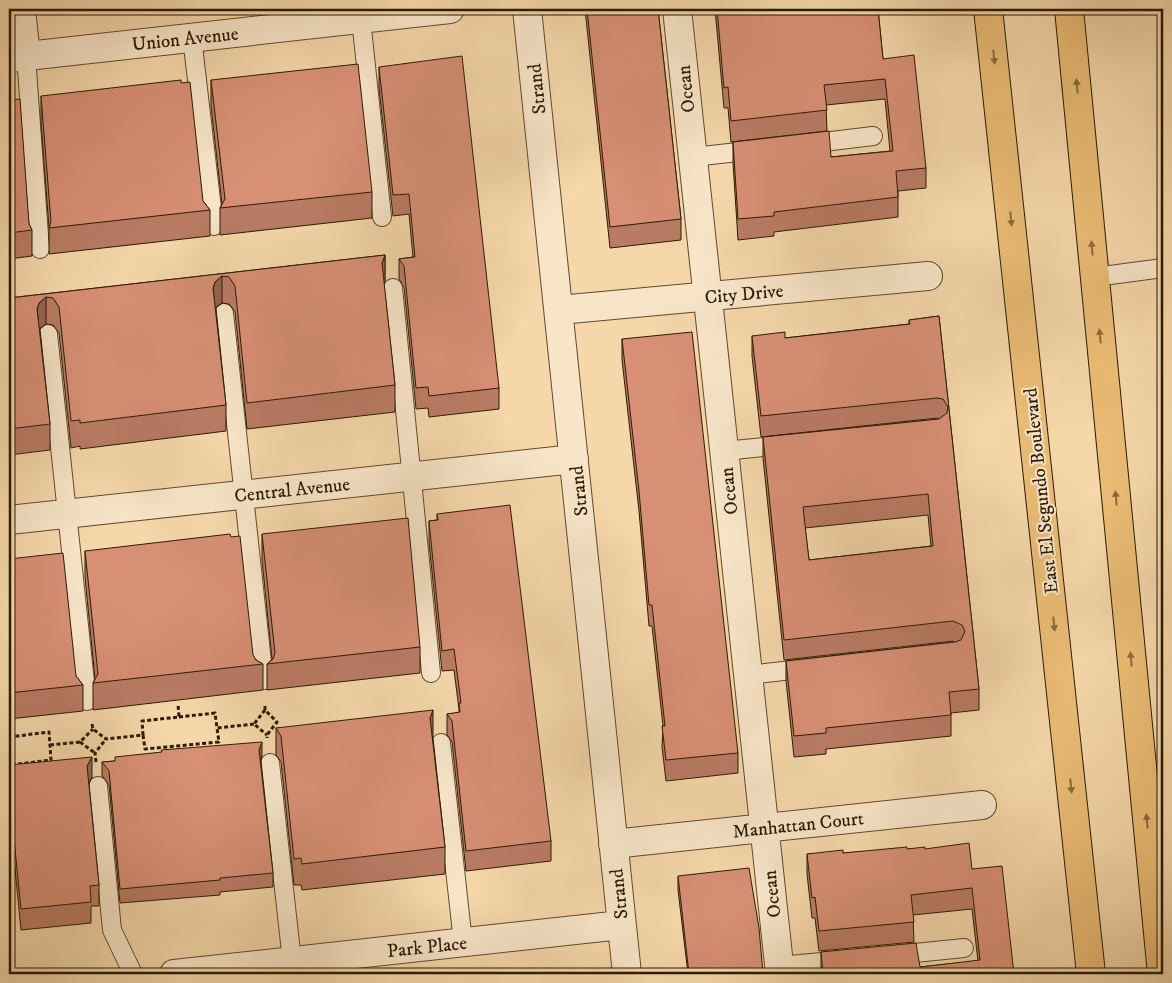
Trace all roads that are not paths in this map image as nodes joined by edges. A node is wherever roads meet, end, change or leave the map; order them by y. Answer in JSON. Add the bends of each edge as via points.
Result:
{"nodes":[{"id":1,"x":20,"y":9,"type":"edge"},
{"id":2,"x":450,"y":9,"type":"edge"},
{"id":3,"x":527,"y":9,"type":"edge"},
{"id":4,"x":677,"y":9,"type":"edge"},
{"id":5,"x":988,"y":9,"type":"edge"},
{"id":6,"x":1069,"y":9,"type":"edge"},
{"id":7,"x":361,"y":18,"type":"junction"},
{"id":8,"x":192,"y":37,"type":"junction"},
{"id":9,"x":17,"y":57,"type":"edge"},
{"id":10,"x":873,"y":136,"type":"dead end"},
{"id":11,"x":788,"y":146,"type":"edge"},
{"id":12,"x":769,"y":148,"type":"edge"},
{"id":13,"x":693,"y":157,"type":"junction"},
{"id":14,"x":382,"y":217,"type":"dead end"},
{"id":15,"x":214,"y":226,"type":"dead end"},
{"id":16,"x":40,"y":249,"type":"dead end"},
{"id":17,"x":1163,"y":268,"type":"edge"},
{"id":18,"x":928,"y":276,"type":"dead end"},
{"id":19,"x":1095,"y":276,"type":"junction"},
{"id":20,"x":393,"y":288,"type":"dead end"},
{"id":21,"x":707,"y":296,"type":"junction"},
{"id":22,"x":559,"y":310,"type":"junction"},
{"id":23,"x":224,"y":312,"type":"dead end"},
{"id":24,"x":48,"y":334,"type":"dead end"},
{"id":25,"x":802,"y":444,"type":"edge"},
{"id":26,"x":724,"y":451,"type":"junction"},
{"id":27,"x":574,"y":459,"type":"junction"},
{"id":28,"x":412,"y":476,"type":"junction"},
{"id":29,"x":244,"y":495,"type":"junction"},
{"id":30,"x":68,"y":514,"type":"junction"},
{"id":31,"x":9,"y":520,"type":"edge"},
{"id":32,"x":826,"y":666,"type":"edge"},
{"id":33,"x":431,"y":673,"type":"dead end"},
{"id":34,"x":748,"y":675,"type":"junction"},
{"id":35,"x":264,"y":680,"type":"edge"},
{"id":36,"x":87,"y":701,"type":"road end"},
{"id":37,"x":441,"y":743,"type":"dead end"},
{"id":38,"x":270,"y":763,"type":"road end"},
{"id":39,"x":98,"y":786,"type":"dead end"},
{"id":40,"x":982,"y":805,"type":"dead end"},
{"id":41,"x":764,"y":828,"type":"junction"},
{"id":42,"x":613,"y":844,"type":"junction"},
{"id":43,"x":621,"y":925,"type":"junction"},
{"id":44,"x":463,"y":942,"type":"junction"},
{"id":45,"x":964,"y":948,"type":"dead end"},
{"id":46,"x":876,"y":957,"type":"edge"},
{"id":47,"x":857,"y":958,"type":"edge"},
{"id":48,"x":292,"y":961,"type":"junction"},
{"id":49,"x":779,"y":970,"type":"edge"},
{"id":50,"x":133,"y":974,"type":"edge"},
{"id":51,"x":174,"y":974,"type":"edge"},
{"id":52,"x":627,"y":974,"type":"edge"},
{"id":53,"x":1091,"y":974,"type":"edge"},
{"id":54,"x":1162,"y":974,"type":"edge"}],
"edges":[{"from":1,"to":9,"type":"street"},
{"from":2,"to":7,"type":"street","name":"Union Avenue"},
{"from":3,"to":22,"type":"street","name":"Strand"},
{"from":4,"to":13,"type":"street","name":"Ocean"},
{"from":5,"to":53,"type":"main road","name":"East El Segundo Boulevard","one_way":true},
{"from":19,"to":6,"type":"main road","one_way":true},
{"from":7,"to":8,"type":"street","name":"Union Avenue"},
{"from":7,"to":14,"type":"lane"},
{"from":8,"to":9,"type":"street","name":"Union Avenue"},
{"from":8,"to":15,"type":"lane"},
{"from":9,"to":16,"type":"lane"},
{"from":10,"to":11,"type":"lane"},
{"from":12,"to":13,"type":"lane"},
{"from":13,"to":21,"type":"street","name":"Ocean"},
{"from":17,"to":19,"type":"lane"},
{"from":18,"to":21,"type":"street","name":"City Drive"},
{"from":54,"to":19,"type":"main road","one_way":true},
{"from":20,"to":28,"type":"lane"},
{"from":21,"to":22,"type":"street","name":"City Drive"},
{"from":21,"to":26,"type":"street","name":"Ocean"},
{"from":22,"to":27,"type":"street","name":"Strand"},
{"from":23,"to":29,"type":"lane"},
{"from":24,"to":30,"type":"lane"},
{"from":25,"to":26,"type":"lane"},
{"from":26,"to":34,"type":"street","name":"Ocean"},
{"from":27,"to":28,"type":"street","name":"Central Avenue"},
{"from":27,"to":42,"type":"street","name":"Strand"},
{"from":28,"to":29,"type":"street","name":"Central Avenue"},
{"from":28,"to":33,"type":"lane"},
{"from":29,"to":30,"type":"street","name":"Central Avenue"},
{"from":29,"to":35,"type":"lane"},
{"from":30,"to":31,"type":"street","name":"Central Avenue"},
{"from":30,"to":36,"type":"lane"},
{"from":32,"to":34,"type":"lane"},
{"from":34,"to":41,"type":"street","name":"Ocean"},
{"from":37,"to":44,"type":"lane"},
{"from":38,"to":48,"type":"lane"},
{"from":39,"to":50,"type":"lane","via":[[112,930]]},
{"from":40,"to":41,"type":"street","name":"Manhattan Court"},
{"from":41,"to":42,"type":"street","name":"Manhattan Court"},
{"from":41,"to":49,"type":"street","name":"Ocean"},
{"from":42,"to":43,"type":"street","name":"Strand"},
{"from":43,"to":44,"type":"street","name":"Park Place"},
{"from":43,"to":52,"type":"street","name":"Strand"},
{"from":44,"to":48,"type":"street","name":"Park Place"},
{"from":45,"to":46,"type":"lane"},
{"from":47,"to":49,"type":"lane"},
{"from":48,"to":51,"type":"street","name":"Park Place"}]}
